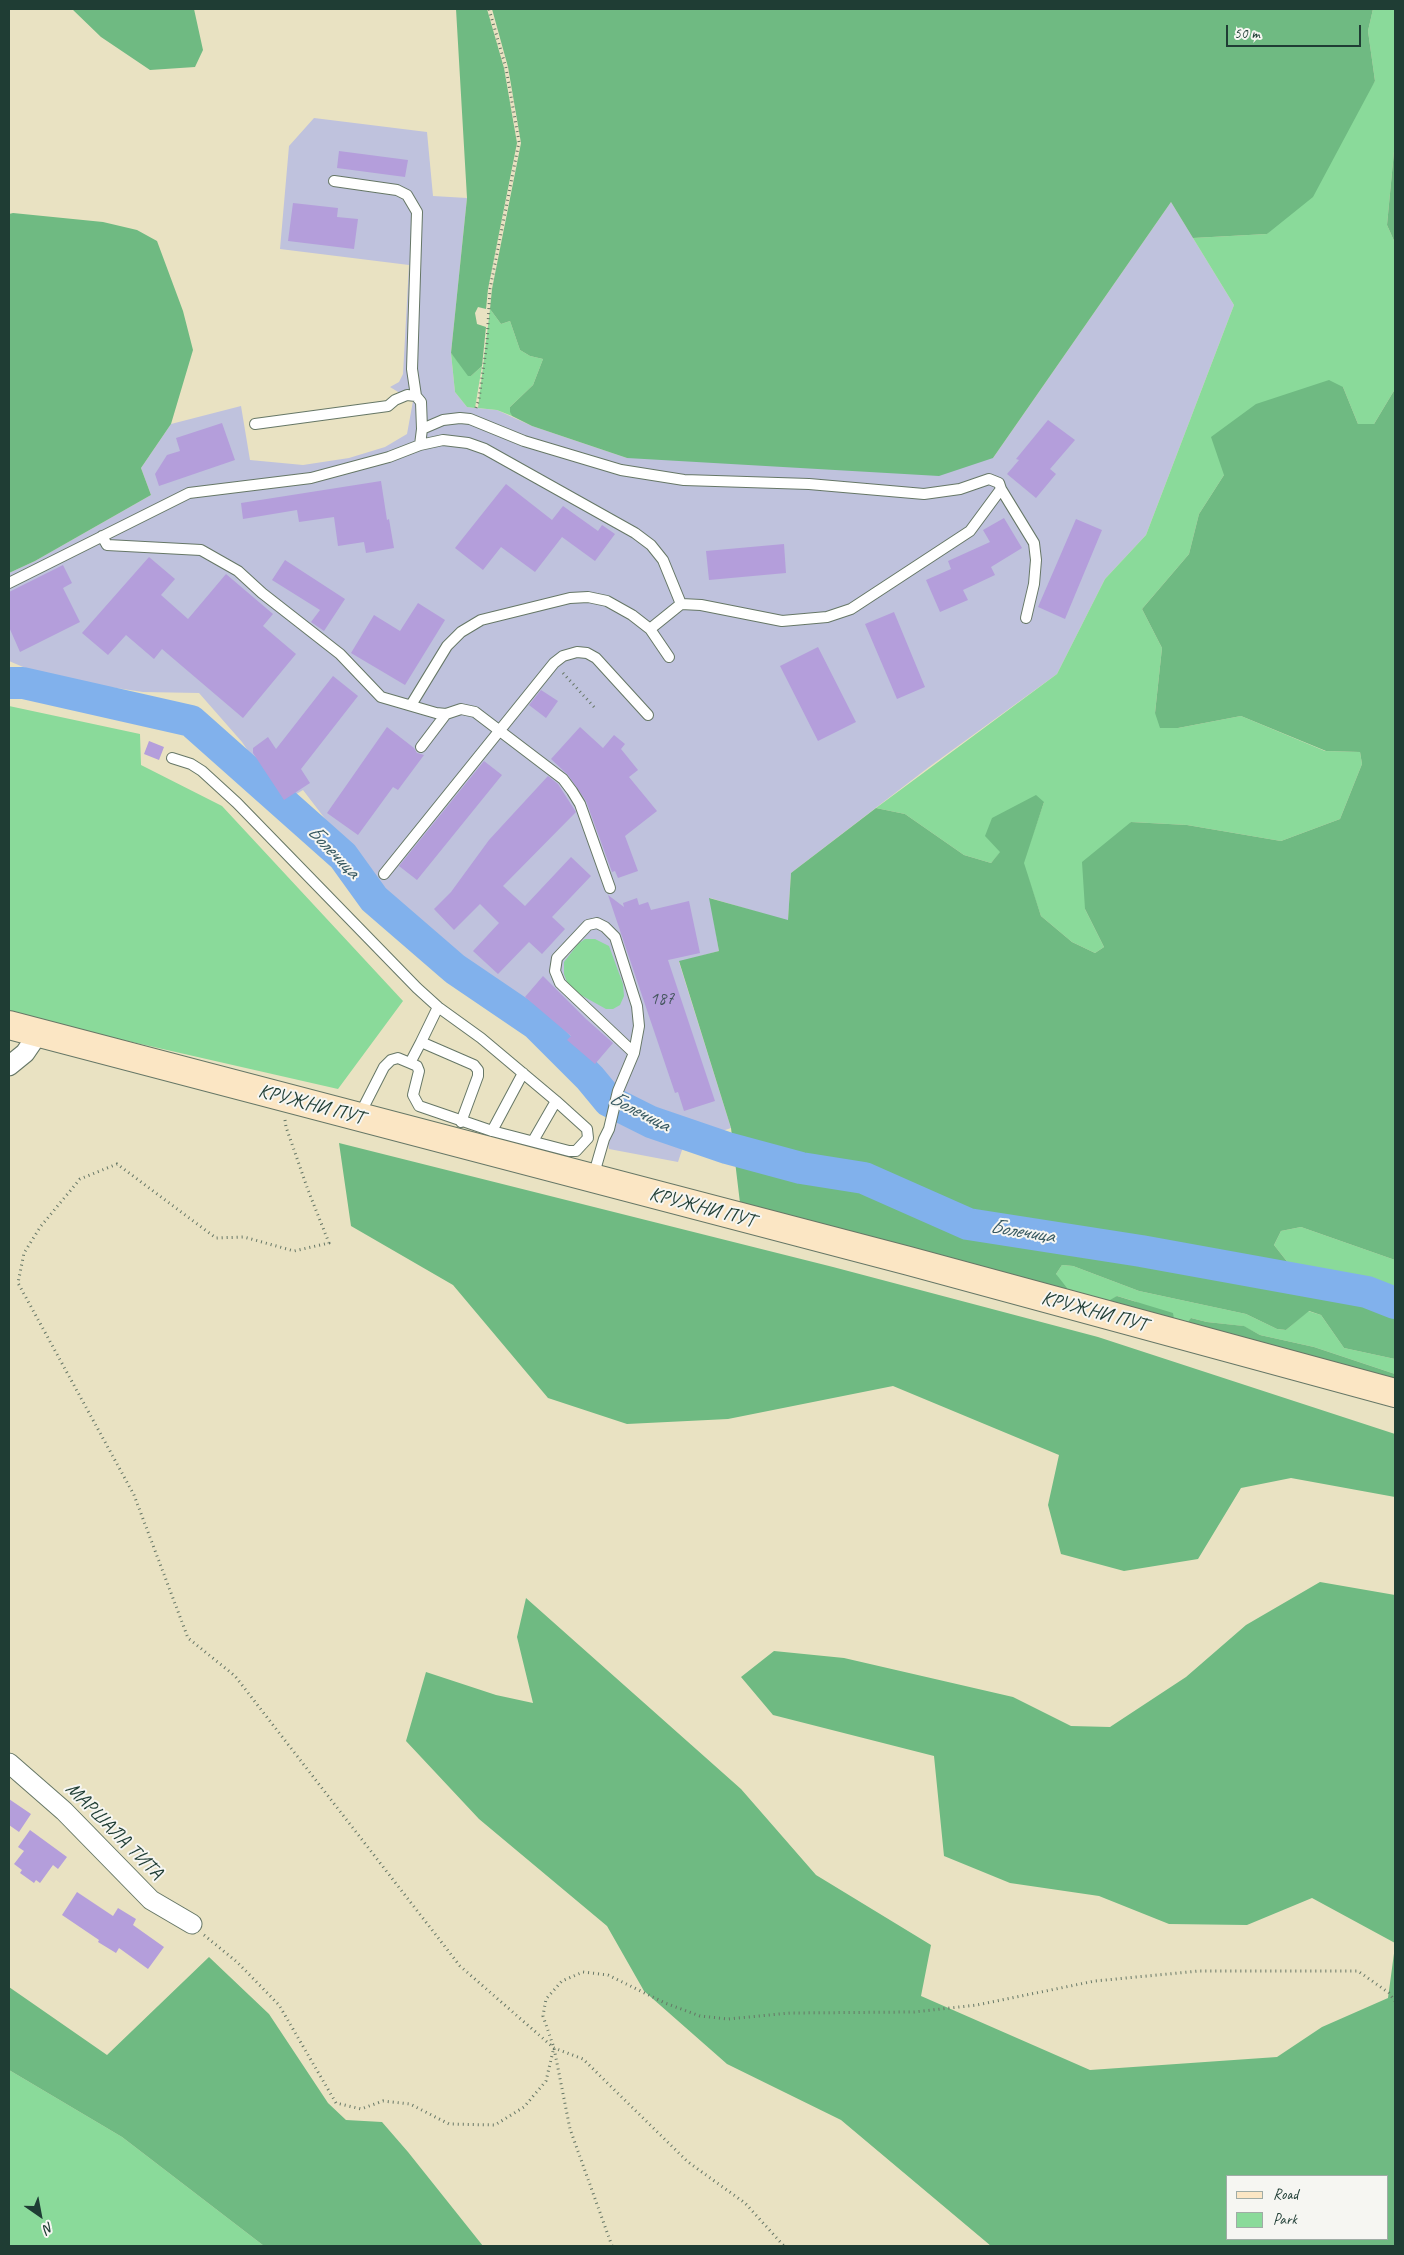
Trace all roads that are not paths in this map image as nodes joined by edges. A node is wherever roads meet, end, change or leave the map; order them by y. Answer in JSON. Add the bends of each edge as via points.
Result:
{"nodes":[{"id":1,"x":334,"y":181,"type":"dead end"},
{"id":2,"x":416,"y":396,"type":"junction"},
{"id":3,"x":255,"y":424,"type":"dead end"},
{"id":4,"x":422,"y":429,"type":"junction"},
{"id":5,"x":420,"y":445,"type":"junction"},
{"id":6,"x":1001,"y":489,"type":"junction"},
{"id":7,"x":102,"y":536,"type":"junction"},
{"id":8,"x":9,"y":582,"type":"edge"},
{"id":9,"x":681,"y":604,"type":"junction"},
{"id":10,"x":1026,"y":618,"type":"dead end"},
{"id":11,"x":650,"y":629,"type":"junction"},
{"id":12,"x":669,"y":657,"type":"dead end"},
{"id":13,"x":411,"y":705,"type":"junction"},
{"id":14,"x":446,"y":714,"type":"junction"},
{"id":15,"x":648,"y":715,"type":"dead end"},
{"id":16,"x":499,"y":730,"type":"junction"},
{"id":17,"x":421,"y":747,"type":"dead end"},
{"id":18,"x":172,"y":758,"type":"dead end"},
{"id":19,"x":384,"y":874,"type":"dead end"},
{"id":20,"x":610,"y":888,"type":"dead end"},
{"id":21,"x":438,"y":1007,"type":"junction"},
{"id":22,"x":9,"y":1026,"type":"edge"},
{"id":23,"x":38,"y":1034,"type":"junction"},
{"id":24,"x":421,"y":1042,"type":"junction"},
{"id":25,"x":634,"y":1053,"type":"junction"},
{"id":26,"x":410,"y":1063,"type":"junction"},
{"id":27,"x":9,"y":1066,"type":"edge"},
{"id":28,"x":523,"y":1073,"type":"junction"},
{"id":29,"x":556,"y":1101,"type":"junction"},
{"id":30,"x":358,"y":1118,"type":"junction"},
{"id":31,"x":461,"y":1122,"type":"junction"},
{"id":32,"x":492,"y":1131,"type":"junction"},
{"id":33,"x":533,"y":1141,"type":"junction"},
{"id":34,"x":593,"y":1180,"type":"junction"},
{"id":35,"x":1395,"y":1393,"type":"edge"},
{"id":36,"x":9,"y":1763,"type":"edge"},
{"id":37,"x":192,"y":1924,"type":"road end"}],
"edges":[{"from":1,"to":2,"type":"lane","via":[[397,190],[407,195],[417,212],[412,369]]},
{"from":2,"to":3,"type":"lane","via":[[407,395],[388,406]]},
{"from":2,"to":4,"type":"lane","via":[[421,402]]},
{"from":4,"to":5,"type":"lane"},
{"from":4,"to":6,"type":"lane","via":[[444,420],[470,419],[524,441],[621,470],[684,480],[808,484],[924,494],[989,479],[999,483]]},
{"from":5,"to":7,"type":"lane","via":[[389,457],[311,478],[189,493]]},
{"from":5,"to":9,"type":"lane","via":[[443,440],[485,449],[635,533],[663,560]]},
{"from":6,"to":9,"type":"lane","via":[[970,531],[851,609],[827,618],[782,621]]},
{"from":6,"to":10,"type":"lane","via":[[1034,543],[1034,584]]},
{"from":7,"to":8,"type":"lane"},
{"from":7,"to":13,"type":"lane","via":[[107,545],[201,550],[238,571],[340,654],[381,697]]},
{"from":9,"to":11,"type":"lane"},
{"from":11,"to":12,"type":"lane"},
{"from":11,"to":13,"type":"lane","via":[[607,601],[588,597],[570,598],[481,620],[461,632],[447,646]]},
{"from":13,"to":14,"type":"lane"},
{"from":14,"to":16,"type":"lane","via":[[461,709],[475,712]]},
{"from":14,"to":17,"type":"lane"},
{"from":15,"to":16,"type":"lane","via":[[596,658],[577,652],[554,663]]},
{"from":16,"to":19,"type":"lane"},
{"from":16,"to":20,"type":"lane","via":[[563,779],[572,791],[580,804]]},
{"from":18,"to":21,"type":"lane","via":[[202,771]]},
{"from":21,"to":24,"type":"lane"},
{"from":21,"to":28,"type":"lane"},
{"from":22,"to":23,"type":"main road","name":"КРУЖНИ ПУТ"},
{"from":23,"to":27,"type":"street","via":[[25,1053]]},
{"from":23,"to":30,"type":"main road","name":"КРУЖНИ ПУТ"},
{"from":24,"to":26,"type":"lane"},
{"from":24,"to":31,"type":"lane","via":[[474,1065],[478,1070]]},
{"from":25,"to":25,"type":"lane","via":[[639,1026],[637,1006],[615,937],[597,923],[588,925],[557,958],[555,971],[560,983]]},
{"from":25,"to":34,"type":"lane","via":[[618,1091]]},
{"from":26,"to":30,"type":"lane","via":[[398,1058],[384,1067]]},
{"from":26,"to":31,"type":"lane","via":[[420,1071],[413,1094],[419,1106]]},
{"from":28,"to":29,"type":"lane"},
{"from":28,"to":32,"type":"lane"},
{"from":29,"to":33,"type":"lane"},
{"from":29,"to":33,"type":"lane","via":[[587,1129],[588,1138],[576,1151]]},
{"from":30,"to":34,"type":"main road","name":"КРУЖНИ ПУТ"},
{"from":31,"to":32,"type":"lane"},
{"from":32,"to":33,"type":"lane"},
{"from":34,"to":35,"type":"main road","name":"КРУЖНИ ПУТ"},
{"from":36,"to":37,"type":"street","name":"МАРШАЛА ТИТА","via":[[64,1811],[151,1900]]}]}
